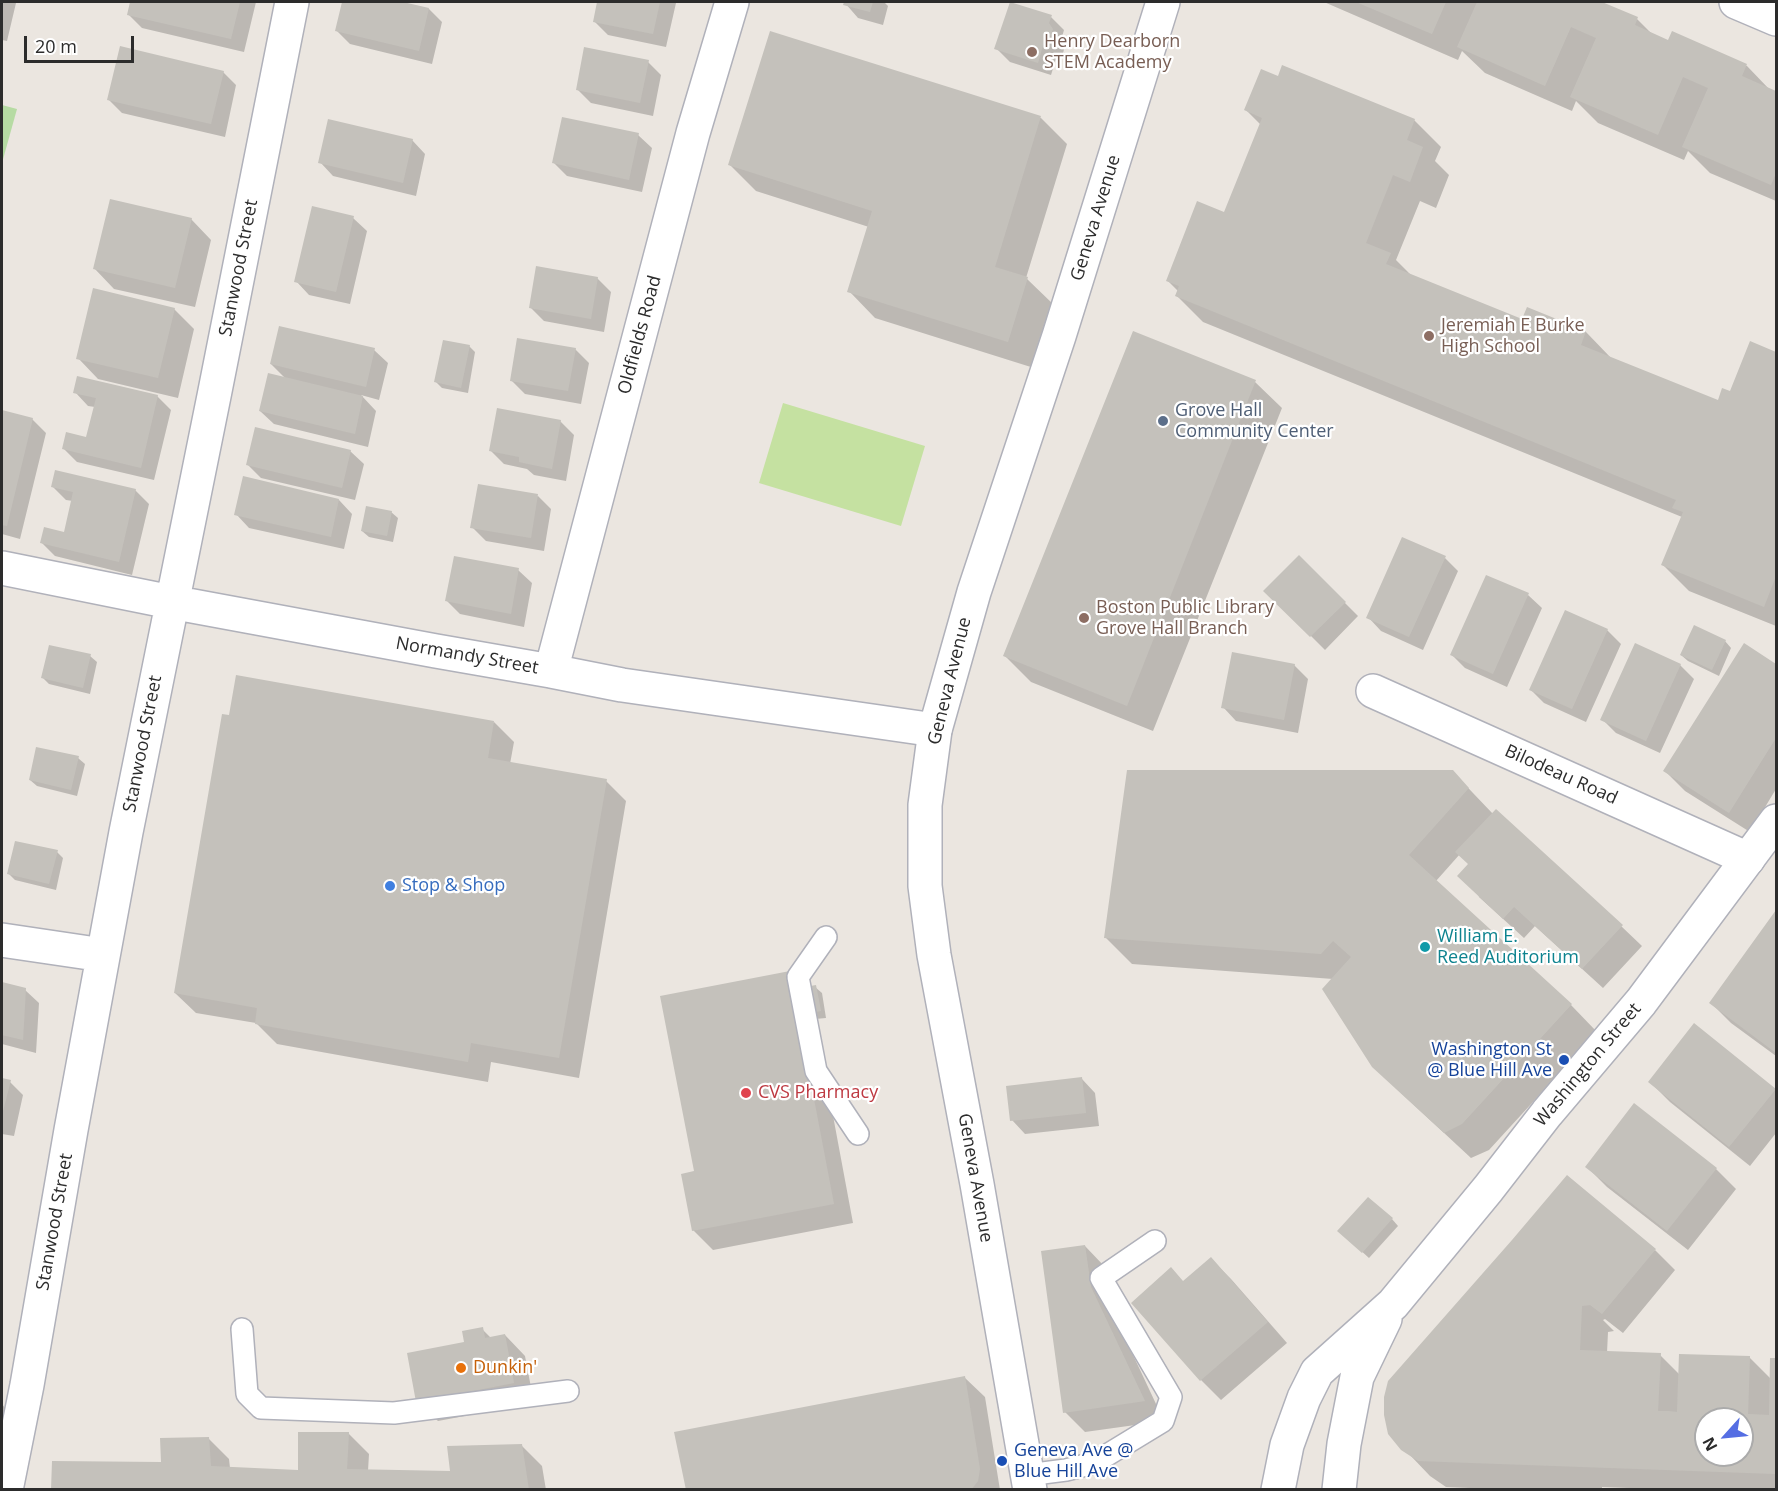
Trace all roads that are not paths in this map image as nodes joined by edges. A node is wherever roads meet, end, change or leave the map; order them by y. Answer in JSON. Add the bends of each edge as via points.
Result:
{"nodes":[{"id":1,"x":292,"y":2,"type":"edge"},
{"id":2,"x":732,"y":2,"type":"edge"},
{"id":3,"x":1163,"y":2,"type":"edge"},
{"id":4,"x":1736,"y":2,"type":"edge"},
{"id":5,"x":1776,"y":19,"type":"edge"},
{"id":6,"x":2,"y":568,"type":"edge"},
{"id":7,"x":171,"y":602,"type":"junction"},
{"id":8,"x":551,"y":671,"type":"junction"},
{"id":9,"x":1373,"y":691,"type":"dead end"},
{"id":10,"x":935,"y":730,"type":"junction"},
{"id":11,"x":1776,"y":820,"type":"edge"},
{"id":12,"x":1748,"y":859,"type":"junction"},
{"id":13,"x":826,"y":937,"type":"dead end"},
{"id":14,"x":2,"y":940,"type":"edge"},
{"id":15,"x":103,"y":955,"type":"junction"},
{"id":16,"x":858,"y":1134,"type":"dead end"},
{"id":17,"x":1155,"y":1241,"type":"dead end"},
{"id":18,"x":1393,"y":1304,"type":"junction"},
{"id":19,"x":242,"y":1329,"type":"dead end"},
{"id":20,"x":568,"y":1391,"type":"dead end"},
{"id":21,"x":1029,"y":1482,"type":"edge"},
{"id":22,"x":6,"y":1490,"type":"edge"},
{"id":23,"x":1278,"y":1490,"type":"edge"},
{"id":24,"x":1339,"y":1490,"type":"edge"}],
"edges":[{"from":1,"to":7,"type":"street","name":"Stanwood Street"},
{"from":2,"to":8,"type":"street","name":"Oldfields Road","via":[[693,134]]},
{"from":3,"to":10,"type":"street","name":"Geneva Avenue","via":[[974,592]]},
{"from":4,"to":5,"type":"street"},
{"from":6,"to":7,"type":"street","name":"Normandy Street"},
{"from":7,"to":8,"type":"street","name":"Normandy Street"},
{"from":7,"to":15,"type":"street","name":"Stanwood Street"},
{"from":8,"to":10,"type":"street","name":"Normandy Street","via":[[622,685]]},
{"from":9,"to":12,"type":"street","name":"Bilodeau Road"},
{"from":10,"to":21,"type":"street","name":"Geneva Avenue","via":[[925,805],[925,886]]},
{"from":11,"to":12,"type":"street","name":"Washington Street"},
{"from":12,"to":18,"type":"street","name":"Washington Street","via":[[1641,1002]]},
{"from":13,"to":16,"type":"lane","via":[[798,977],[816,1071]]},
{"from":14,"to":15,"type":"street"},
{"from":15,"to":22,"type":"street","name":"Stanwood Street"},
{"from":17,"to":21,"type":"lane","via":[[1101,1278],[1171,1397],[1163,1421],[1094,1462]]},
{"from":18,"to":23,"type":"street","name":"Washington Street","via":[[1317,1372],[1287,1445]]},
{"from":18,"to":24,"type":"street","name":"Washington Street","via":[[1357,1377]]},
{"from":19,"to":20,"type":"lane","via":[[247,1394],[261,1408],[394,1413]]}]}
